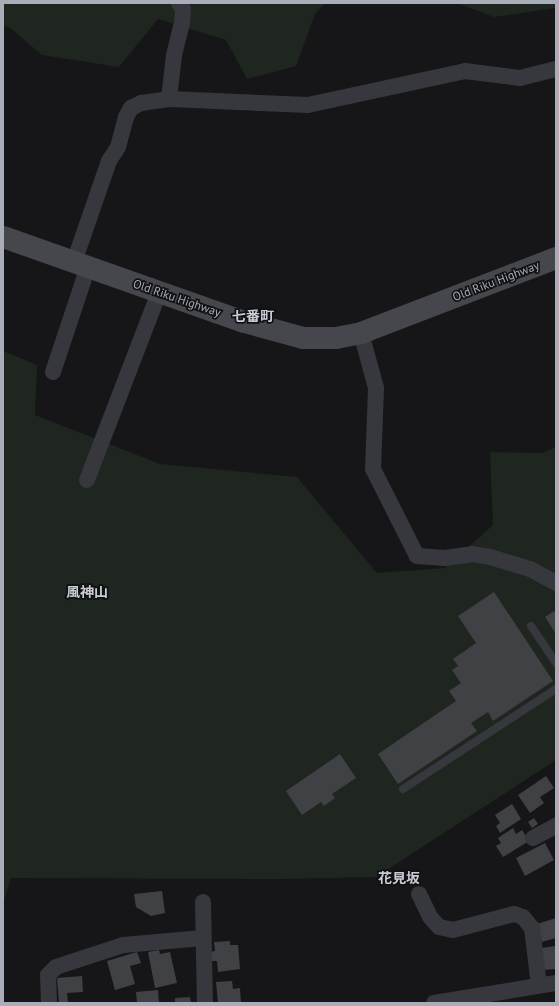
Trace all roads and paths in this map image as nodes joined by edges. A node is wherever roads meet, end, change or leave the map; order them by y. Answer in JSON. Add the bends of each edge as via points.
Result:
{"nodes":[{"id":1,"x":179,"y":3,"type":"edge"},
{"id":2,"x":556,"y":69,"type":"edge"},
{"id":3,"x":168,"y":99,"type":"junction"},
{"id":4,"x":3,"y":237,"type":"edge"},
{"id":5,"x":556,"y":258,"type":"edge"},
{"id":6,"x":81,"y":265,"type":"junction"},
{"id":7,"x":159,"y":292,"type":"junction"},
{"id":8,"x":361,"y":333,"type":"junction"},
{"id":9,"x":53,"y":372,"type":"dead end"},
{"id":10,"x":87,"y":480,"type":"dead end"},
{"id":11,"x":556,"y":583,"type":"edge"},
{"id":12,"x":531,"y":626,"type":"dead end"},
{"id":13,"x":556,"y":663,"type":"edge"},
{"id":14,"x":556,"y":689,"type":"edge"},
{"id":15,"x":403,"y":789,"type":"dead end"},
{"id":16,"x":556,"y":826,"type":"edge"},
{"id":17,"x":533,"y":838,"type":"dead end"},
{"id":18,"x":419,"y":894,"type":"dead end"},
{"id":19,"x":203,"y":902,"type":"dead end"},
{"id":20,"x":203,"y":938,"type":"junction"},
{"id":21,"x":556,"y":984,"type":"edge"},
{"id":22,"x":539,"y":986,"type":"junction"},
{"id":23,"x":49,"y":1003,"type":"edge"},
{"id":24,"x":206,"y":1003,"type":"edge"},
{"id":25,"x":434,"y":1003,"type":"edge"}],
"edges":[{"from":1,"to":3,"type":"street","via":[[183,10],[182,24],[174,55]]},
{"from":2,"to":3,"type":"street","via":[[520,78],[466,71],[308,105]]},
{"from":3,"to":6,"type":"street","via":[[141,103],[131,108],[126,117],[118,147],[109,161]]},
{"from":4,"to":6,"type":"street","name":"Old Riku Highway"},
{"from":5,"to":8,"type":"street","name":"Old Riku Highway"},
{"from":6,"to":7,"type":"street","name":"Old Riku Highway"},
{"from":6,"to":9,"type":"street"},
{"from":7,"to":8,"type":"street","name":"Old Riku Highway","via":[[245,322],[303,338],[336,338]]},
{"from":7,"to":10,"type":"street"},
{"from":8,"to":11,"type":"street","via":[[376,388],[373,469],[417,556],[445,558],[478,555],[530,569]]},
{"from":12,"to":13,"type":"lane"},
{"from":14,"to":15,"type":"lane"},
{"from":16,"to":17,"type":"street"},
{"from":18,"to":22,"type":"street","via":[[430,917],[439,927],[453,930],[514,914],[523,917],[532,928]]},
{"from":19,"to":20,"type":"street"},
{"from":20,"to":23,"type":"street","via":[[123,945],[56,967],[48,975]]},
{"from":20,"to":24,"type":"street"},
{"from":21,"to":22,"type":"street"},
{"from":22,"to":25,"type":"street"}]}
